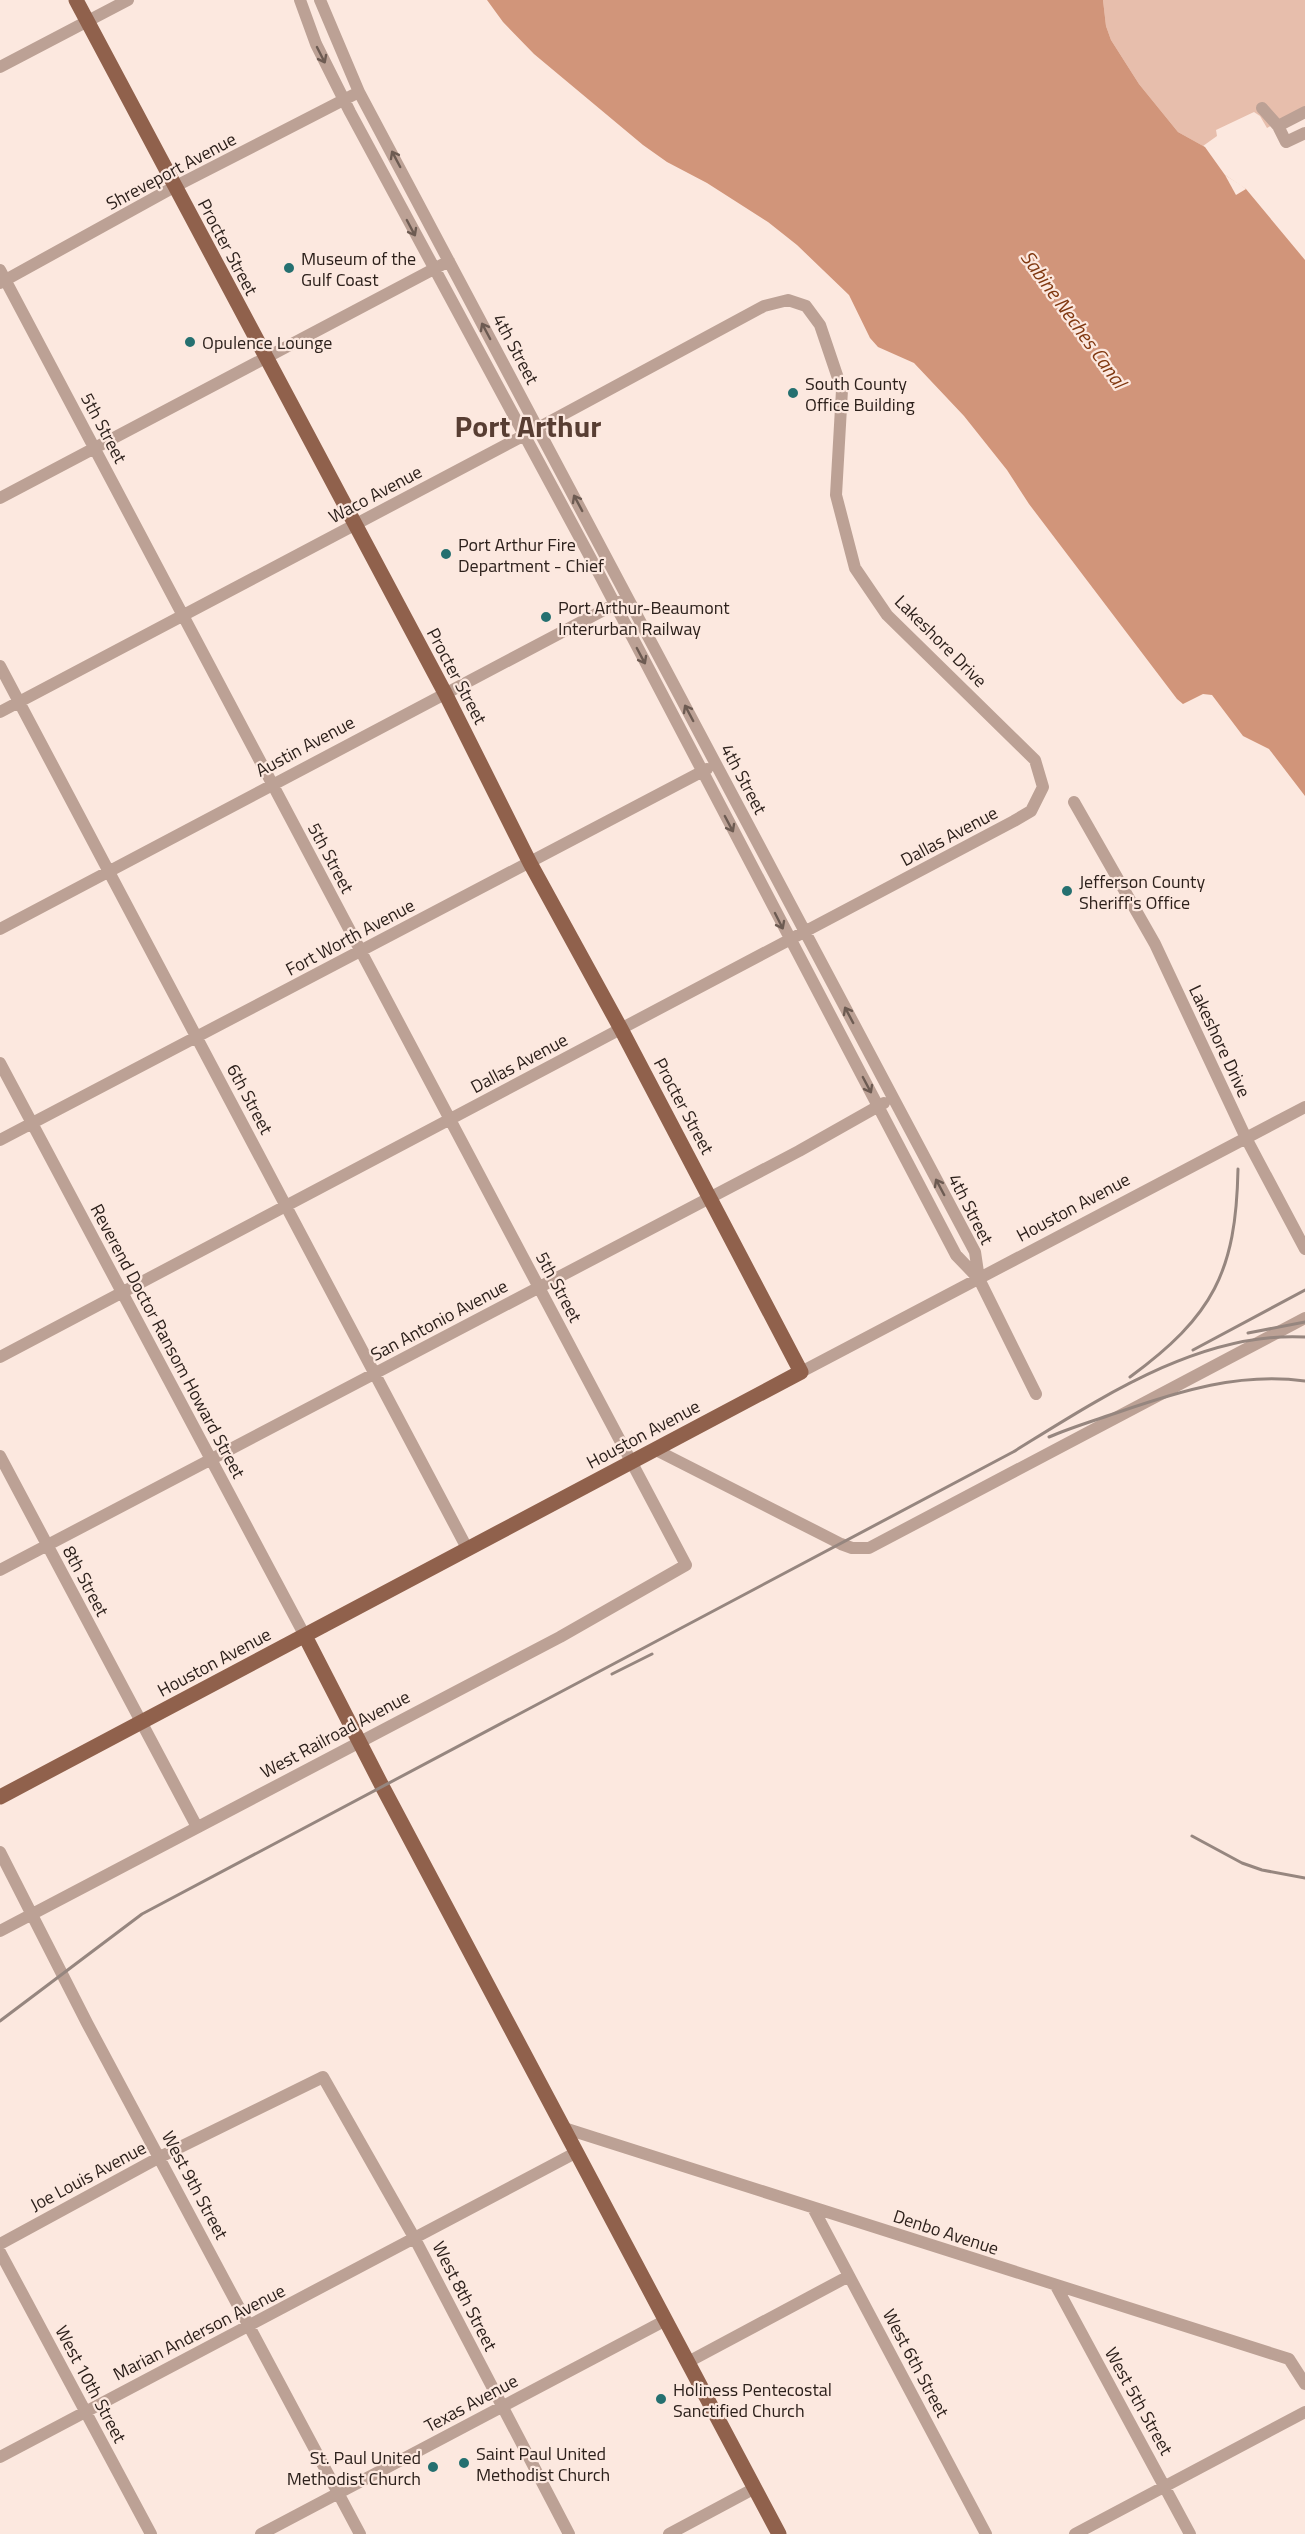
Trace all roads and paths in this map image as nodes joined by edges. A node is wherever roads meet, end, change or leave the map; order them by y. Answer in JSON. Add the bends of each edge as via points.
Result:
{"nodes":[{"id":1,"x":76,"y":0,"type":"edge"},
{"id":2,"x":128,"y":0,"type":"edge"},
{"id":3,"x":300,"y":0,"type":"edge"},
{"id":4,"x":320,"y":0,"type":"edge"},
{"id":5,"x":87,"y":22,"type":"junction"},
{"id":6,"x":0,"y":67,"type":"edge"},
{"id":7,"x":359,"y":92,"type":"junction"},
{"id":8,"x":344,"y":100,"type":"junction"},
{"id":9,"x":1262,"y":108,"type":"dead end"},
{"id":10,"x":1305,"y":112,"type":"edge"},
{"id":11,"x":1278,"y":126,"type":"junction"},
{"id":12,"x":1305,"y":133,"type":"edge"},
{"id":13,"x":174,"y":187,"type":"junction"},
{"id":14,"x":449,"y":261,"type":"junction"},
{"id":15,"x":433,"y":269,"type":"junction"},
{"id":16,"x":2,"y":278,"type":"edge"},
{"id":17,"x":764,"y":306,"type":"joint"},
{"id":18,"x":266,"y":358,"type":"junction"},
{"id":19,"x":538,"y":429,"type":"junction"},
{"id":20,"x":524,"y":436,"type":"junction"},
{"id":21,"x":94,"y":448,"type":"junction"},
{"id":22,"x":0,"y":498,"type":"edge"},
{"id":23,"x":354,"y":525,"type":"junction"},
{"id":24,"x":628,"y":597,"type":"junction"},
{"id":25,"x":614,"y":604,"type":"junction"},
{"id":26,"x":183,"y":615,"type":"junction"},
{"id":27,"x":0,"y":666,"type":"edge"},
{"id":28,"x":445,"y":693,"type":"junction"},
{"id":29,"x":19,"y":702,"type":"junction"},
{"id":30,"x":0,"y":712,"type":"edge"},
{"id":31,"x":716,"y":765,"type":"junction"},
{"id":32,"x":702,"y":772,"type":"junction"},
{"id":33,"x":272,"y":784,"type":"junction"},
{"id":34,"x":1042,"y":787,"type":"joint"},
{"id":35,"x":1074,"y":802,"type":"dead end"},
{"id":36,"x":530,"y":863,"type":"junction"},
{"id":37,"x":109,"y":872,"type":"junction"},
{"id":38,"x":0,"y":929,"type":"edge"},
{"id":39,"x":806,"y":933,"type":"junction"},
{"id":40,"x":790,"y":941,"type":"junction"},
{"id":41,"x":361,"y":952,"type":"junction"},
{"id":42,"x":621,"y":1029,"type":"junction"},
{"id":43,"x":196,"y":1038,"type":"junction"},
{"id":44,"x":0,"y":1064,"type":"edge"},
{"id":45,"x":892,"y":1098,"type":"junction"},
{"id":46,"x":878,"y":1106,"type":"junction"},
{"id":47,"x":1305,"y":1107,"type":"edge"},
{"id":48,"x":449,"y":1120,"type":"junction"},
{"id":49,"x":32,"y":1123,"type":"junction"},
{"id":50,"x":1246,"y":1138,"type":"junction"},
{"id":51,"x":0,"y":1140,"type":"edge"},
{"id":52,"x":711,"y":1197,"type":"junction"},
{"id":53,"x":286,"y":1206,"type":"junction"},
{"id":54,"x":1305,"y":1249,"type":"edge"},
{"id":55,"x":979,"y":1279,"type":"junction"},
{"id":56,"x":539,"y":1288,"type":"junction"},
{"id":57,"x":121,"y":1292,"type":"junction"},
{"id":58,"x":1305,"y":1318,"type":"edge"},
{"id":59,"x":0,"y":1357,"type":"edge"},
{"id":60,"x":801,"y":1372,"type":"junction"},
{"id":61,"x":375,"y":1375,"type":"junction"},
{"id":62,"x":1036,"y":1394,"type":"dead end"},
{"id":63,"x":656,"y":1450,"type":"junction"},
{"id":64,"x":0,"y":1456,"type":"edge"},
{"id":65,"x":211,"y":1461,"type":"junction"},
{"id":66,"x":632,"y":1463,"type":"junction"},
{"id":67,"x":47,"y":1546,"type":"junction"},
{"id":68,"x":468,"y":1550,"type":"junction"},
{"id":69,"x":0,"y":1570,"type":"edge"},
{"id":70,"x":305,"y":1636,"type":"junction"},
{"id":71,"x":141,"y":1723,"type":"junction"},
{"id":72,"x":359,"y":1741,"type":"junction"},
{"id":73,"x":0,"y":1797,"type":"edge"},
{"id":74,"x":196,"y":1827,"type":"junction"},
{"id":75,"x":0,"y":1852,"type":"edge"},
{"id":76,"x":33,"y":1914,"type":"junction"},
{"id":77,"x":0,"y":1931,"type":"edge"},
{"id":78,"x":323,"y":2077,"type":"joint"},
{"id":79,"x":564,"y":2128,"type":"junction"},
{"id":80,"x":577,"y":2152,"type":"junction"},
{"id":81,"x":160,"y":2157,"type":"junction"},
{"id":82,"x":813,"y":2208,"type":"junction"},
{"id":83,"x":415,"y":2240,"type":"junction"},
{"id":84,"x":0,"y":2244,"type":"edge"},
{"id":85,"x":0,"y":2252,"type":"edge"},
{"id":86,"x":849,"y":2276,"type":"junction"},
{"id":87,"x":1056,"y":2286,"type":"junction"},
{"id":88,"x":666,"y":2320,"type":"junction"},
{"id":89,"x":250,"y":2326,"type":"junction"},
{"id":90,"x":688,"y":2362,"type":"junction"},
{"id":91,"x":1305,"y":2385,"type":"edge"},
{"id":92,"x":502,"y":2407,"type":"junction"},
{"id":93,"x":86,"y":2411,"type":"junction"},
{"id":94,"x":1305,"y":2412,"type":"edge"},
{"id":95,"x":0,"y":2457,"type":"edge"},
{"id":96,"x":1165,"y":2486,"type":"junction"},
{"id":97,"x":755,"y":2488,"type":"junction"},
{"id":98,"x":338,"y":2493,"type":"junction"},
{"id":99,"x":151,"y":2534,"type":"edge"},
{"id":100,"x":261,"y":2534,"type":"edge"},
{"id":101,"x":360,"y":2534,"type":"edge"},
{"id":102,"x":569,"y":2534,"type":"edge"},
{"id":103,"x":669,"y":2534,"type":"edge"},
{"id":104,"x":779,"y":2534,"type":"edge"},
{"id":105,"x":986,"y":2534,"type":"edge"},
{"id":106,"x":1075,"y":2534,"type":"edge"},
{"id":107,"x":1190,"y":2534,"type":"edge"}],
"edges":[{"from":1,"to":5,"type":"main road","name":"Procter Street"},
{"from":2,"to":5,"type":"street"},
{"from":3,"to":8,"type":"street","name":"4th Street","one_way":true,"via":[[316,44]]},
{"from":4,"to":7,"type":"street","name":"4th Street"},
{"from":5,"to":6,"type":"street"},
{"from":5,"to":13,"type":"main road","name":"Procter Street"},
{"from":7,"to":8,"type":"street","name":"Shreveport Avenue"},
{"from":14,"to":7,"type":"street","name":"4th Street","one_way":true},
{"from":8,"to":13,"type":"street","name":"Shreveport Avenue"},
{"from":8,"to":15,"type":"street","name":"4th Street","one_way":true},
{"from":9,"to":11,"type":"street"},
{"from":10,"to":11,"type":"street"},
{"from":11,"to":12,"type":"street","via":[[1286,142]]},
{"from":13,"to":16,"type":"street","name":"Shreveport Avenue"},
{"from":13,"to":18,"type":"main road","name":"Procter Street"},
{"from":14,"to":15,"type":"street"},
{"from":19,"to":14,"type":"street","name":"4th Street","one_way":true},
{"from":15,"to":18,"type":"street"},
{"from":15,"to":20,"type":"street","name":"4th Street"},
{"from":16,"to":21,"type":"street","name":"5th Street"},
{"from":17,"to":19,"type":"street","name":"Waco Avenue"},
{"from":17,"to":34,"type":"street","name":"Lakeshore Drive","via":[[788,300],[806,306],[820,325],[842,390],[836,495],[855,568],[887,615],[1035,760]]},
{"from":18,"to":21,"type":"street"},
{"from":18,"to":23,"type":"main road","name":"Procter Street"},
{"from":19,"to":20,"type":"street","name":"Waco Avenue"},
{"from":24,"to":19,"type":"street","name":"4th Street","one_way":true},
{"from":20,"to":23,"type":"street","name":"Waco Avenue"},
{"from":20,"to":25,"type":"street","name":"4th Street"},
{"from":21,"to":22,"type":"street"},
{"from":21,"to":26,"type":"street","name":"5th Street"},
{"from":23,"to":26,"type":"street","name":"Waco Avenue"},
{"from":23,"to":28,"type":"main road","name":"Procter Street"},
{"from":24,"to":25,"type":"street","name":"Austin Avenue"},
{"from":31,"to":24,"type":"street","name":"4th Street","one_way":true},
{"from":25,"to":28,"type":"street","name":"Austin Avenue"},
{"from":25,"to":32,"type":"street","name":"4th Street","one_way":true},
{"from":26,"to":29,"type":"street","name":"Waco Avenue"},
{"from":26,"to":33,"type":"street","name":"5th Street"},
{"from":27,"to":29,"type":"street","name":"6th Street"},
{"from":28,"to":33,"type":"street","name":"Austin Avenue"},
{"from":28,"to":36,"type":"main road","name":"Procter Street"},
{"from":29,"to":30,"type":"street","name":"Waco Avenue"},
{"from":29,"to":37,"type":"street","name":"6th Street"},
{"from":31,"to":32,"type":"street","name":"Fort Worth Avenue"},
{"from":31,"to":39,"type":"street","name":"4th Street"},
{"from":32,"to":36,"type":"street","name":"Fort Worth Avenue"},
{"from":32,"to":40,"type":"street","name":"4th Street","one_way":true},
{"from":33,"to":37,"type":"street","name":"Austin Avenue"},
{"from":33,"to":41,"type":"street","name":"5th Street"},
{"from":34,"to":39,"type":"street","name":"Dallas Avenue","via":[[1031,811]]},
{"from":35,"to":50,"type":"street","name":"Lakeshore Drive","via":[[1155,944]]},
{"from":36,"to":41,"type":"street","name":"Fort Worth Avenue"},
{"from":36,"to":42,"type":"main road","name":"Procter Street"},
{"from":37,"to":38,"type":"street","name":"Austin Avenue"},
{"from":37,"to":43,"type":"street","name":"6th Street"},
{"from":39,"to":40,"type":"street","name":"Dallas Avenue"},
{"from":45,"to":39,"type":"street","name":"4th Street","one_way":true},
{"from":40,"to":42,"type":"street","name":"Dallas Avenue"},
{"from":40,"to":46,"type":"street","name":"4th Street","one_way":true},
{"from":41,"to":43,"type":"street","name":"Fort Worth Avenue"},
{"from":41,"to":48,"type":"street","name":"5th Street"},
{"from":42,"to":48,"type":"street","name":"Dallas Avenue"},
{"from":42,"to":52,"type":"main road","name":"Procter Street"},
{"from":43,"to":49,"type":"street","name":"Fort Worth Avenue"},
{"from":43,"to":53,"type":"street","name":"6th Street"},
{"from":44,"to":49,"type":"street","name":"Reverend Doctor Ransom Howard Street"},
{"from":45,"to":46,"type":"street","name":"San Antonio Avenue"},
{"from":55,"to":45,"type":"street","name":"4th Street","one_way":true,"via":[[975,1252]]},
{"from":46,"to":52,"type":"street","name":"San Antonio Avenue"},
{"from":46,"to":55,"type":"street","name":"4th Street","via":[[956,1255]]},
{"from":47,"to":50,"type":"street","name":"Houston Avenue"},
{"from":48,"to":53,"type":"street","name":"Dallas Avenue"},
{"from":48,"to":56,"type":"street","name":"5th Street"},
{"from":49,"to":51,"type":"street","name":"Fort Worth Avenue"},
{"from":49,"to":57,"type":"street","name":"Reverend Doctor Ransom Howard Street"},
{"from":50,"to":54,"type":"street","name":"Lakeshore Drive"},
{"from":50,"to":55,"type":"street","name":"Houston Avenue"},
{"from":52,"to":56,"type":"street","name":"San Antonio Avenue"},
{"from":52,"to":60,"type":"main road","name":"Procter Street"},
{"from":53,"to":57,"type":"street","name":"Dallas Avenue"},
{"from":53,"to":61,"type":"street","name":"6th Street"},
{"from":55,"to":60,"type":"street","name":"Houston Avenue"},
{"from":55,"to":62,"type":"street"},
{"from":56,"to":61,"type":"street","name":"San Antonio Avenue"},
{"from":56,"to":66,"type":"street","name":"5th Street"},
{"from":57,"to":59,"type":"street","name":"Dallas Avenue"},
{"from":57,"to":65,"type":"street","name":"Reverend Doctor Ransom Howard Street"},
{"from":58,"to":63,"type":"street","via":[[869,1548],[842,1544]]},
{"from":60,"to":63,"type":"main road","name":"Houston Avenue"},
{"from":61,"to":65,"type":"street","name":"San Antonio Avenue"},
{"from":61,"to":68,"type":"street","name":"6th Street"},
{"from":63,"to":66,"type":"main road","name":"Houston Avenue"},
{"from":64,"to":67,"type":"street","name":"8th Street"},
{"from":65,"to":67,"type":"street","name":"San Antonio Avenue"},
{"from":65,"to":70,"type":"street","name":"Reverend Doctor Ransom Howard Street"},
{"from":66,"to":68,"type":"main road","name":"Houston Avenue"},
{"from":66,"to":72,"type":"street","name":"West Railroad Avenue","via":[[686,1565],[560,1637]]},
{"from":67,"to":69,"type":"street","name":"San Antonio Avenue"},
{"from":67,"to":71,"type":"street","name":"8th Street"},
{"from":68,"to":70,"type":"main road","name":"Houston Avenue"},
{"from":70,"to":71,"type":"main road","name":"Houston Avenue"},
{"from":70,"to":72,"type":"main road"},
{"from":71,"to":73,"type":"main road","name":"Houston Avenue"},
{"from":71,"to":74,"type":"street"},
{"from":72,"to":74,"type":"street","name":"West Railroad Avenue"},
{"from":72,"to":79,"type":"main road"},
{"from":74,"to":76,"type":"street","name":"West Railroad Avenue"},
{"from":75,"to":76,"type":"street","name":"West 9th Street"},
{"from":76,"to":77,"type":"street","name":"West Railroad Avenue"},
{"from":76,"to":81,"type":"street","name":"West 9th Street"},
{"from":78,"to":81,"type":"street","name":"Joe Louis Avenue"},
{"from":78,"to":83,"type":"street","name":"West 8th Street"},
{"from":79,"to":80,"type":"main road"},
{"from":79,"to":82,"type":"street","name":"Denbo Avenue"},
{"from":80,"to":83,"type":"street","name":"Marian Anderson Avenue"},
{"from":80,"to":88,"type":"main road"},
{"from":81,"to":84,"type":"street","name":"Joe Louis Avenue"},
{"from":81,"to":89,"type":"street","name":"West 9th Street"},
{"from":82,"to":86,"type":"street","name":"West 6th Street"},
{"from":82,"to":87,"type":"street","name":"Denbo Avenue"},
{"from":83,"to":89,"type":"street","name":"Marian Anderson Avenue"},
{"from":83,"to":92,"type":"street","name":"West 8th Street"},
{"from":85,"to":93,"type":"street","name":"West 10th Street"},
{"from":86,"to":90,"type":"street"},
{"from":86,"to":105,"type":"street","name":"West 6th Street"},
{"from":87,"to":91,"type":"street","name":"Denbo Avenue","via":[[1289,2360]]},
{"from":87,"to":96,"type":"street","name":"West 5th Street"},
{"from":88,"to":90,"type":"main road"},
{"from":88,"to":92,"type":"street","name":"Texas Avenue"},
{"from":89,"to":93,"type":"street","name":"Marian Anderson Avenue"},
{"from":89,"to":98,"type":"street","name":"West 9th Street"},
{"from":90,"to":97,"type":"main road"},
{"from":92,"to":98,"type":"street","name":"Texas Avenue"},
{"from":92,"to":102,"type":"street","name":"West 8th Street"},
{"from":93,"to":95,"type":"street","name":"Marian Anderson Avenue"},
{"from":93,"to":99,"type":"street","name":"West 10th Street"},
{"from":94,"to":96,"type":"street"},
{"from":96,"to":106,"type":"street"},
{"from":96,"to":107,"type":"street","name":"West 5th Street"},
{"from":97,"to":103,"type":"street"},
{"from":97,"to":104,"type":"main road"},
{"from":98,"to":100,"type":"street","name":"Texas Avenue"},
{"from":98,"to":101,"type":"street","name":"West 9th Street"}]}
